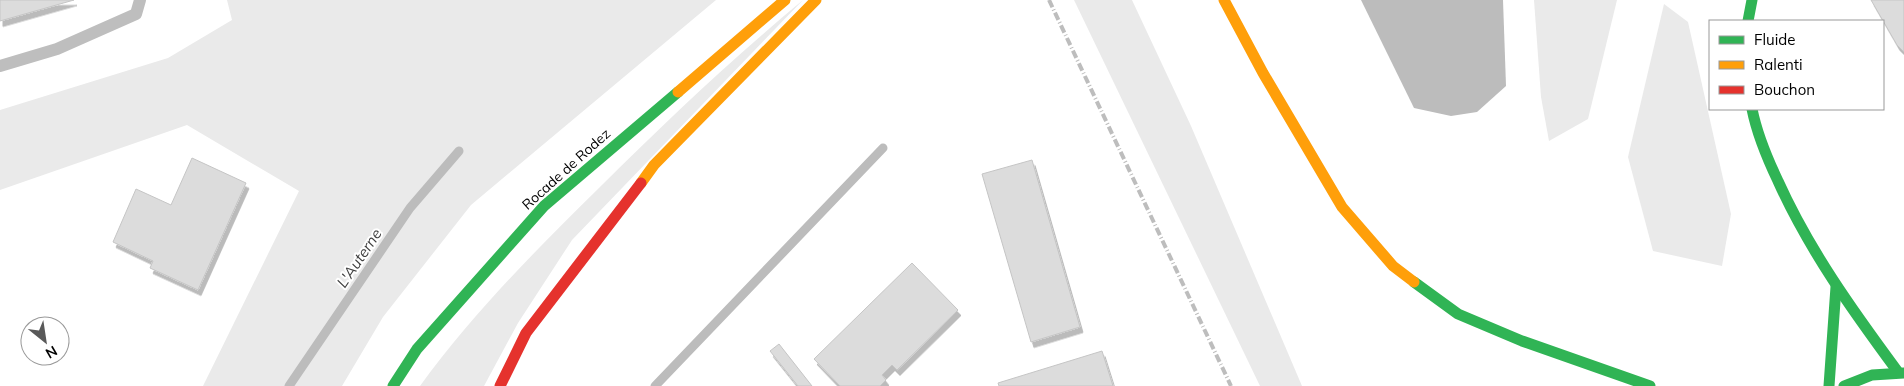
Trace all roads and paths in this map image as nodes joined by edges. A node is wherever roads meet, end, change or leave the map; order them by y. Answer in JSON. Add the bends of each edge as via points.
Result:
{"nodes":[{"id":1,"x":140,"y":0,"type":"edge"},
{"id":2,"x":785,"y":0,"type":"edge"},
{"id":3,"x":816,"y":0,"type":"edge"},
{"id":4,"x":1224,"y":0,"type":"edge"},
{"id":5,"x":1752,"y":0,"type":"edge"},
{"id":6,"x":1748,"y":20,"type":"edge"},
{"id":7,"x":0,"y":66,"type":"edge"},
{"id":8,"x":1752,"y":110,"type":"edge"},
{"id":9,"x":1836,"y":287,"type":"junction"},
{"id":10,"x":1901,"y":373,"type":"edge"},
{"id":11,"x":393,"y":386,"type":"edge"},
{"id":12,"x":500,"y":386,"type":"edge"},
{"id":13,"x":1650,"y":386,"type":"edge"},
{"id":14,"x":1828,"y":386,"type":"edge"},
{"id":15,"x":1844,"y":386,"type":"edge"}],
"edges":[{"from":1,"to":7,"type":"lane","via":[[136,14],[57,49]]},
{"from":2,"to":11,"type":"main road","name":"Rocade de Rodez","via":[[544,206],[416,349]]},
{"from":3,"to":12,"type":"main road","via":[[654,165],[526,332]]},
{"from":4,"to":13,"type":"main road","via":[[1342,207],[1393,266],[1458,314],[1522,341]]},
{"from":5,"to":6,"type":"main road"},
{"from":8,"to":9,"type":"main road","via":[[1755,128],[1789,207]]},
{"from":9,"to":10,"type":"main road"},
{"from":9,"to":14,"type":"main road"},
{"from":10,"to":15,"type":"main road","via":[[1872,375]]}]}
